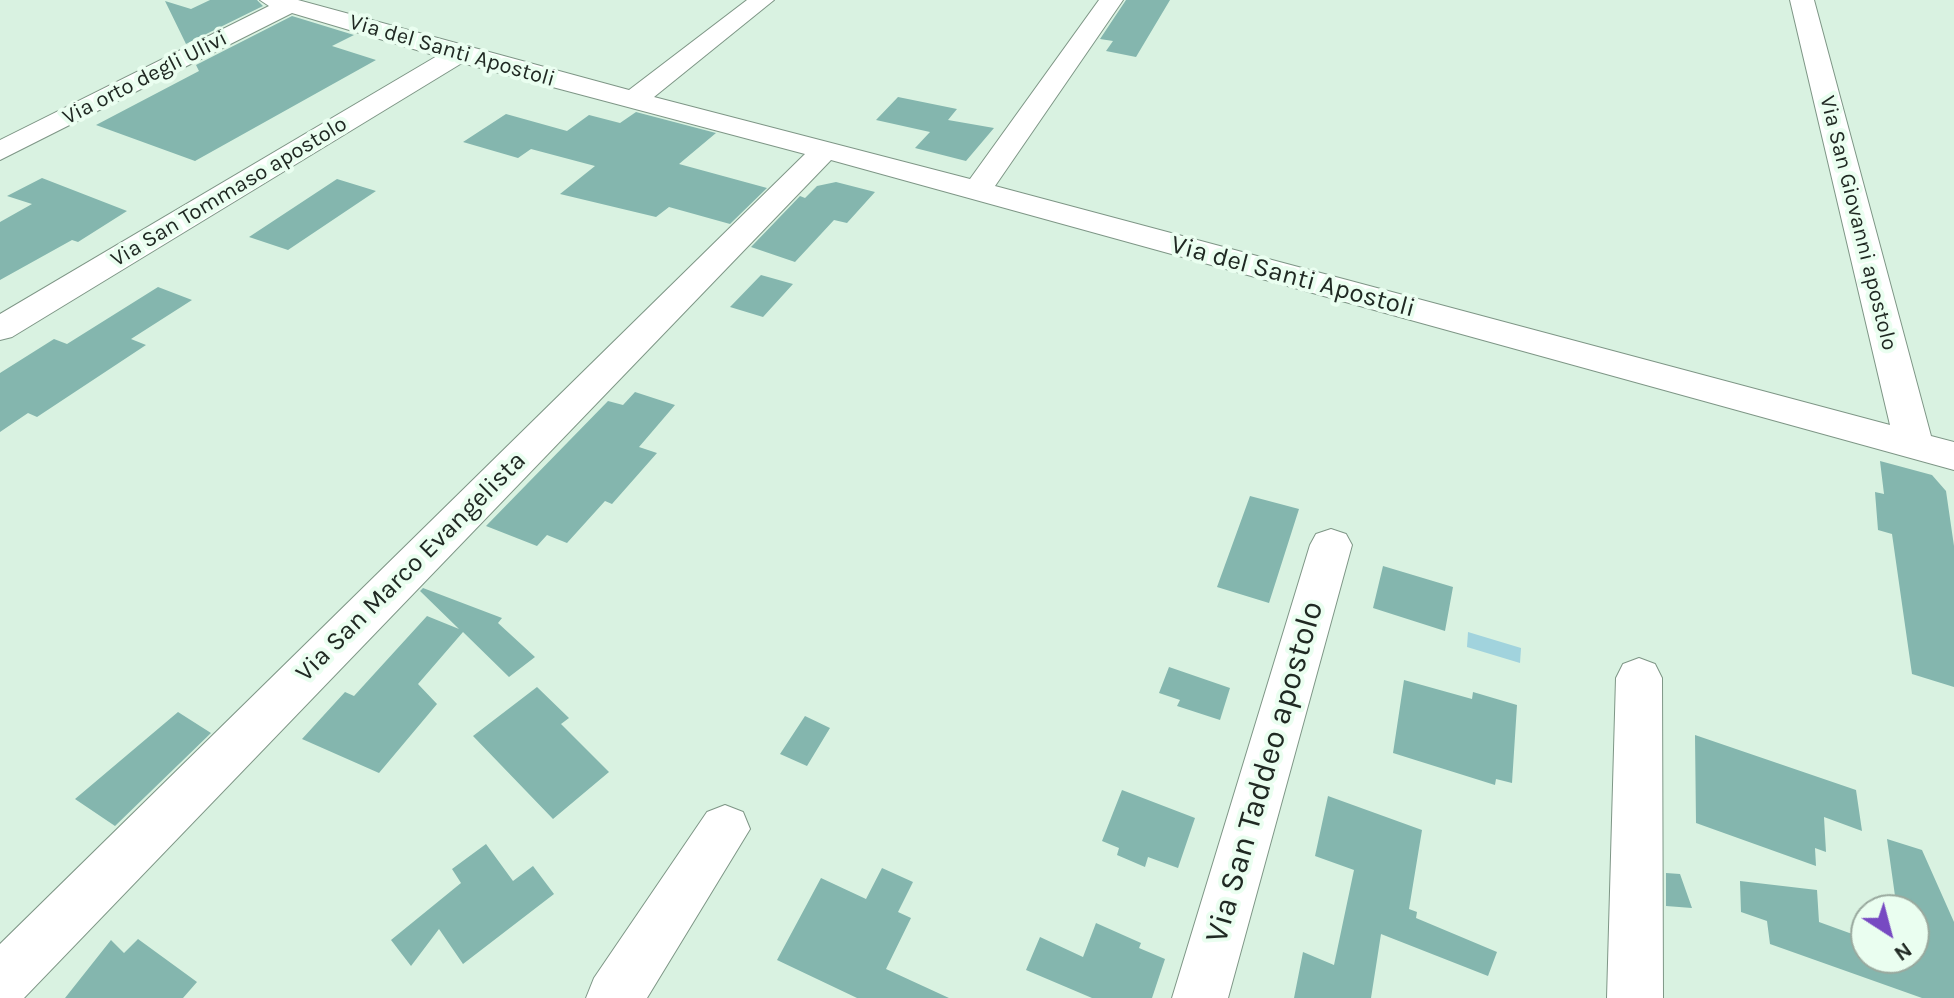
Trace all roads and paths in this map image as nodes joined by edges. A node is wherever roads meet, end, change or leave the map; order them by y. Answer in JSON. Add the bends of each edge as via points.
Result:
{"nodes":[{"id":1,"x":762,"y":0,"type":"edge"},
{"id":2,"x":1111,"y":0,"type":"edge"},
{"id":3,"x":1802,"y":0,"type":"edge"},
{"id":4,"x":281,"y":3,"type":"edge"},
{"id":5,"x":458,"y":54,"type":"junction"},
{"id":6,"x":632,"y":101,"type":"junction"},
{"id":7,"x":0,"y":151,"type":"edge"},
{"id":8,"x":823,"y":152,"type":"junction"},
{"id":9,"x":977,"y":190,"type":"junction"},
{"id":10,"x":0,"y":329,"type":"edge"},
{"id":11,"x":1914,"y":445,"type":"junction"},
{"id":12,"x":1954,"y":456,"type":"edge"},
{"id":13,"x":1331,"y":545,"type":"dead end"},
{"id":14,"x":1639,"y":678,"type":"dead end"},
{"id":15,"x":725,"y":829,"type":"dead end"},
{"id":16,"x":0,"y":983,"type":"edge"},
{"id":17,"x":614,"y":998,"type":"edge"},
{"id":18,"x":1200,"y":998,"type":"edge"},
{"id":19,"x":1635,"y":998,"type":"edge"}],
"edges":[{"from":1,"to":6,"type":"street"},
{"from":2,"to":9,"type":"street"},
{"from":3,"to":11,"type":"street","name":"Via San Giovanni apostolo"},
{"from":4,"to":5,"type":"street","name":"Via del Santi Apostoli"},
{"from":4,"to":7,"type":"street","name":"Via orto degli Ulivi"},
{"from":5,"to":6,"type":"street","name":"Via del Santi Apostoli"},
{"from":5,"to":10,"type":"street","name":"Via San Tommaso apostolo"},
{"from":6,"to":8,"type":"street","name":"Via del Santi Apostoli"},
{"from":8,"to":9,"type":"street","name":"Via del Santi Apostoli"},
{"from":8,"to":16,"type":"street","name":"Via San Marco Evangelista"},
{"from":9,"to":11,"type":"street","name":"Via del Santi Apostoli"},
{"from":11,"to":12,"type":"street","name":"Via del Santi Apostoli"},
{"from":13,"to":18,"type":"street","name":"Via San Taddeo apostolo"},
{"from":14,"to":19,"type":"street"},
{"from":15,"to":17,"type":"street"}]}
